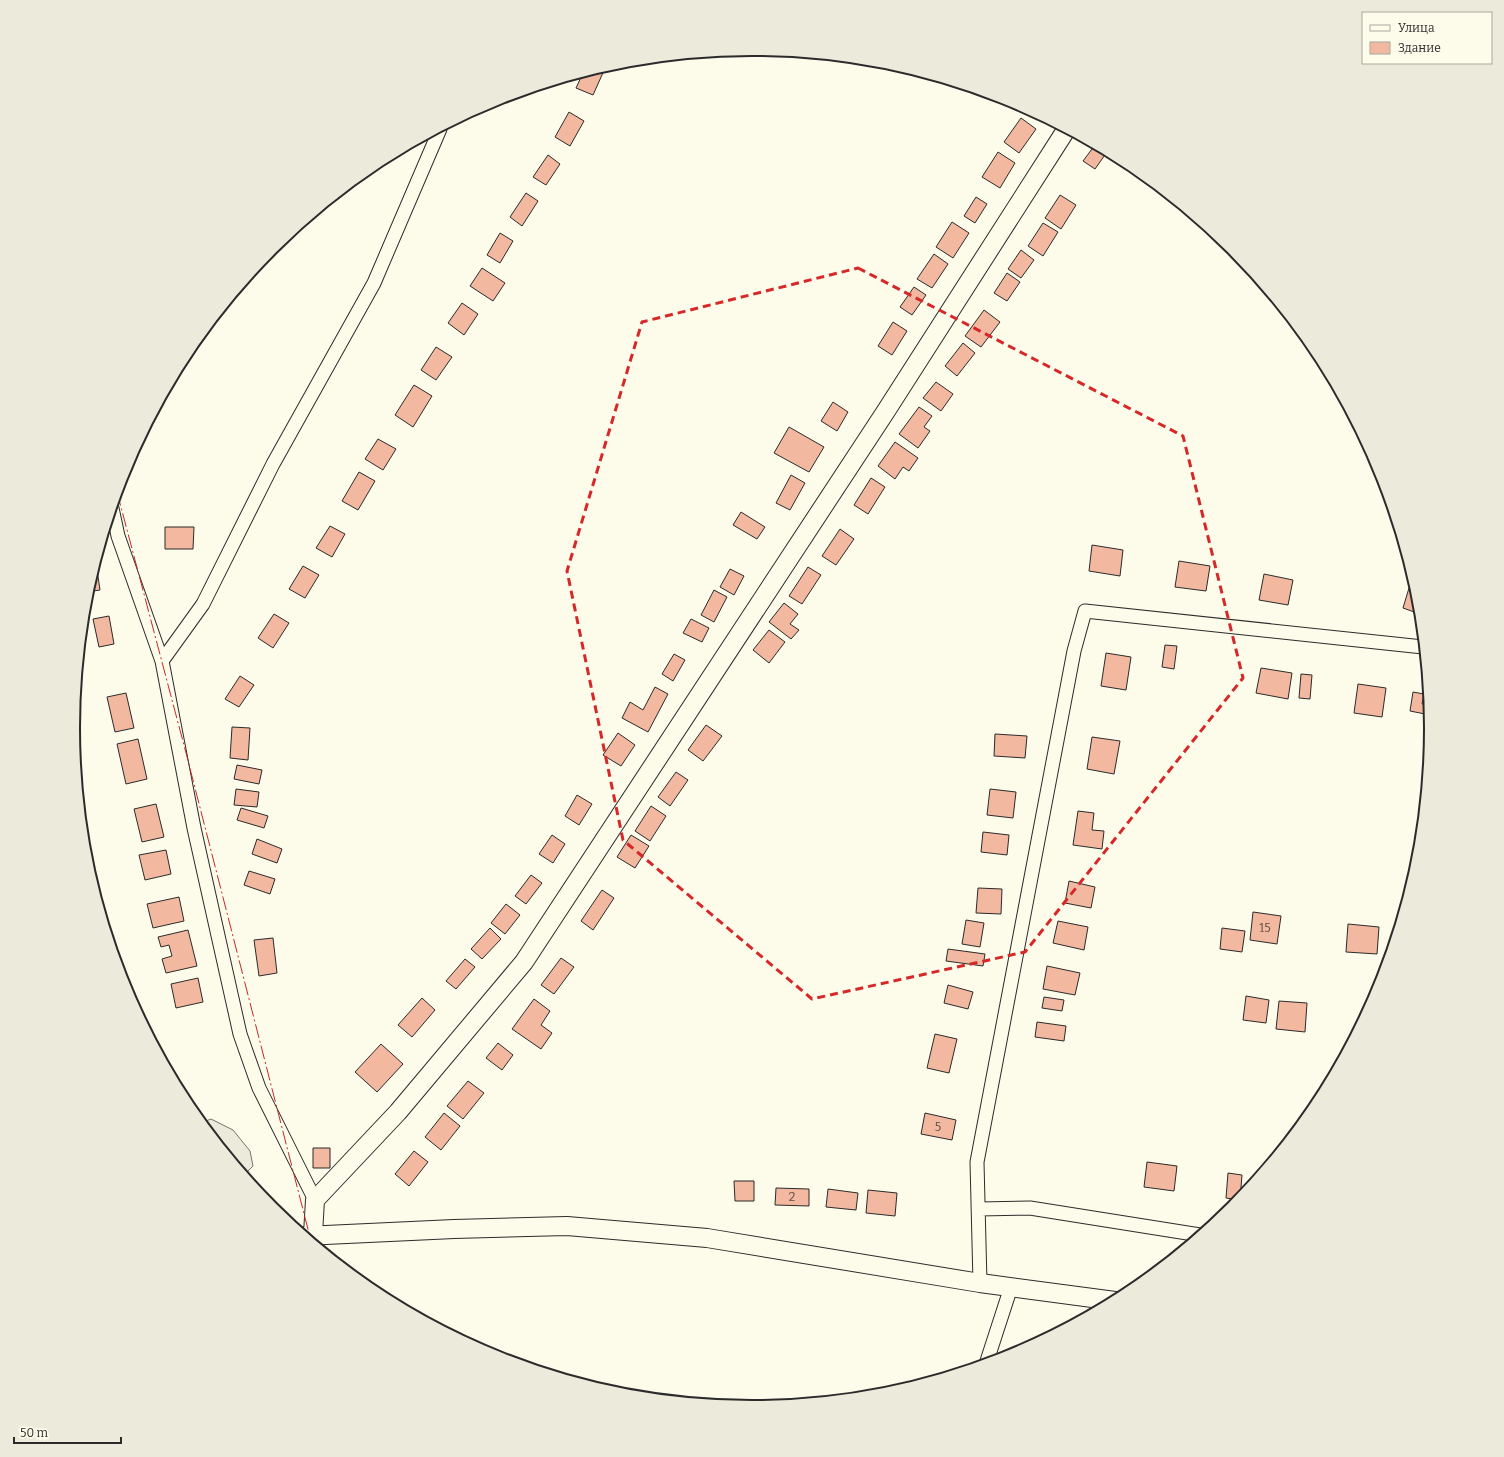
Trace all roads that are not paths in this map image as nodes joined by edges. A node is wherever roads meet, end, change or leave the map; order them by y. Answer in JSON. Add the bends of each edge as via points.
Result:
{"nodes":[{"id":1,"x":1064,"y":133,"type":"edge"},
{"id":2,"x":437,"y":135,"type":"edge"},
{"id":3,"x":114,"y":516,"type":"edge"},
{"id":4,"x":1420,"y":647,"type":"edge"},
{"id":5,"x":162,"y":662,"type":"junction"},
{"id":6,"x":315,"y":1200,"type":"junction"},
{"id":7,"x":979,"y":1208,"type":"junction"},
{"id":8,"x":1195,"y":1234,"type":"edge"},
{"id":9,"x":309,"y":1235,"type":"edge"},
{"id":10,"x":310,"y":1235,"type":"edge"},
{"id":11,"x":980,"y":1284,"type":"junction"},
{"id":12,"x":1011,"y":1288,"type":"junction"},
{"id":13,"x":1106,"y":1300,"type":"edge"},
{"id":14,"x":988,"y":1358,"type":"edge"}],
"edges":[{"from":1,"to":6,"type":"street","via":[[886,411],[524,962],[398,1112]]},
{"from":2,"to":5,"type":"street","via":[[374,283],[273,464],[203,604]]},
{"from":3,"to":5,"type":"street","via":[[118,536]]},
{"from":4,"to":7,"type":"street","via":[[1085,611],[1074,651],[977,1162]]},
{"from":5,"to":6,"type":"street","via":[[194,828],[240,1034],[259,1088]]},
{"from":6,"to":9,"type":"street"},
{"from":7,"to":8,"type":"street","via":[[1030,1208]]},
{"from":7,"to":11,"type":"street"},
{"from":10,"to":11,"type":"street","via":[[567,1226],[707,1238]]},
{"from":11,"to":12,"type":"street"},
{"from":12,"to":13,"type":"street"},
{"from":12,"to":14,"type":"street"}]}
